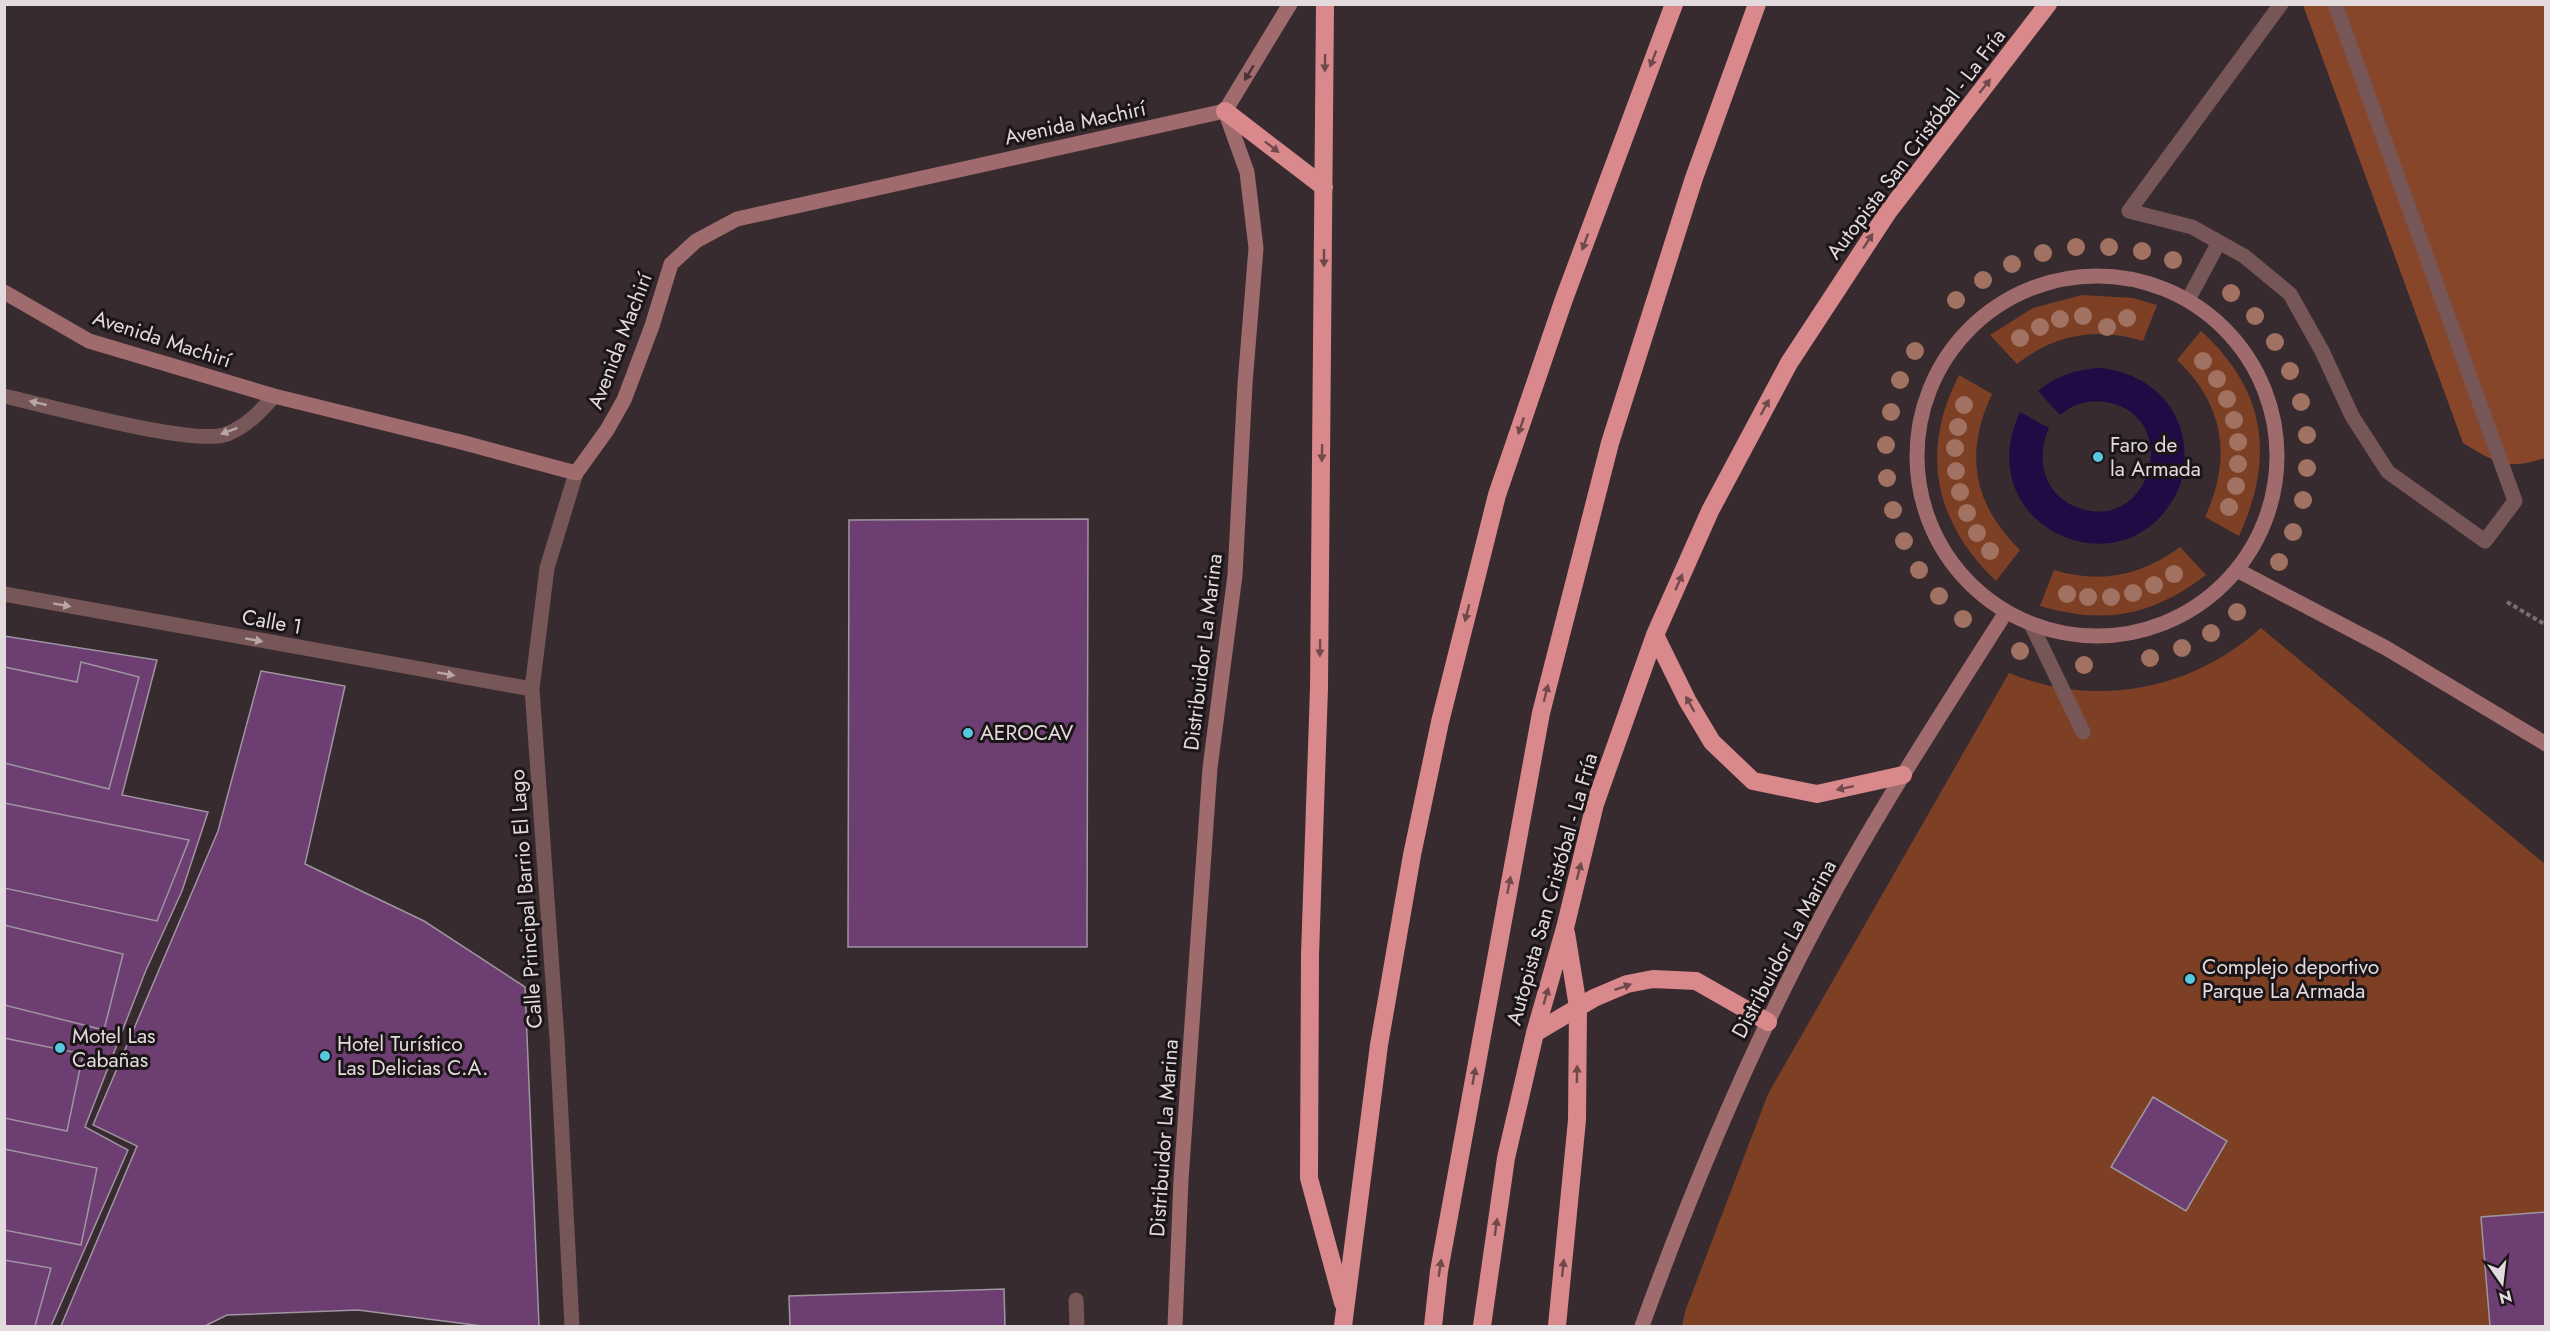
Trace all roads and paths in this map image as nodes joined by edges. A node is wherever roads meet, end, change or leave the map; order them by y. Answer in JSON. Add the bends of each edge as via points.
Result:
{"nodes":[{"id":1,"x":1290,"y":4,"type":"edge"},
{"id":2,"x":1325,"y":4,"type":"edge"},
{"id":3,"x":1674,"y":4,"type":"edge"},
{"id":4,"x":1757,"y":4,"type":"edge"},
{"id":5,"x":2048,"y":4,"type":"edge"},
{"id":6,"x":2281,"y":4,"type":"edge"},
{"id":7,"x":2335,"y":4,"type":"edge"},
{"id":8,"x":1226,"y":111,"type":"junction"},
{"id":9,"x":1324,"y":187,"type":"junction"},
{"id":10,"x":2218,"y":242,"type":"junction"},
{"id":11,"x":4,"y":292,"type":"edge"},
{"id":12,"x":2188,"y":300,"type":"junction"},
{"id":13,"x":4,"y":396,"type":"edge"},
{"id":14,"x":274,"y":396,"type":"junction"},
{"id":15,"x":576,"y":473,"type":"junction"},
{"id":16,"x":2237,"y":570,"type":"junction"},
{"id":17,"x":4,"y":594,"type":"edge"},
{"id":18,"x":2507,"y":602,"type":"dead end"},
{"id":19,"x":2006,"y":612,"type":"junction"},
{"id":20,"x":2031,"y":624,"type":"junction"},
{"id":21,"x":2546,"y":625,"type":"edge"},
{"id":22,"x":1655,"y":635,"type":"junction"},
{"id":23,"x":532,"y":689,"type":"junction"},
{"id":24,"x":2082,"y":732,"type":"dead end"},
{"id":25,"x":2546,"y":744,"type":"edge"},
{"id":26,"x":1902,"y":776,"type":"junction"},
{"id":27,"x":1565,"y":928,"type":"junction"},
{"id":28,"x":1578,"y":1007,"type":"junction"},
{"id":29,"x":1768,"y":1022,"type":"junction"},
{"id":30,"x":1535,"y":1033,"type":"junction"},
{"id":31,"x":1076,"y":1300,"type":"dead end"},
{"id":32,"x":1344,"y":1319,"type":"edge"},
{"id":33,"x":572,"y":1326,"type":"edge"},
{"id":34,"x":1077,"y":1326,"type":"edge"},
{"id":35,"x":1174,"y":1326,"type":"edge"},
{"id":36,"x":1433,"y":1326,"type":"edge"},
{"id":37,"x":1482,"y":1326,"type":"edge"},
{"id":38,"x":1557,"y":1326,"type":"edge"},
{"id":39,"x":1642,"y":1326,"type":"edge"}],
"edges":[{"from":1,"to":8,"type":"street","one_way":true},
{"from":2,"to":9,"type":"highway","one_way":true},
{"from":3,"to":32,"type":"highway","one_way":true,"via":[[1564,299],[1497,495],[1440,722],[1379,1045]]},
{"from":36,"to":4,"type":"highway","one_way":true,"via":[[1441,1260],[1541,713],[1610,443],[1694,178]]},
{"from":22,"to":5,"type":"highway","name":"Autopista San Cristóbal - La Fría","one_way":true,"via":[[1710,512],[1789,363],[1888,212]]},
{"from":6,"to":10,"type":"street","via":[[2129,211],[2192,227]]},
{"from":7,"to":10,"type":"street","via":[[2515,501],[2485,541],[2388,472],[2352,416],[2290,294],[2244,256]]},
{"from":8,"to":9,"type":"highway","one_way":true},
{"from":8,"to":15,"type":"street","name":"Avenida Machirí","via":[[737,219],[696,241],[671,264],[624,400],[608,430]]},
{"from":8,"to":35,"type":"street","name":"Distribuidor La Marina","via":[[1247,172],[1256,248],[1235,575],[1208,792]]},
{"from":9,"to":32,"type":"highway","one_way":true,"via":[[1319,688],[1310,954],[1310,1178]]},
{"from":10,"to":12,"type":"street"},
{"from":11,"to":14,"type":"street","name":"Avenida Machirí","via":[[89,341]]},
{"from":12,"to":16,"type":"street","via":[[2211,316],[2249,358],[2272,410],[2278,466],[2274,494],[2266,521]]},
{"from":12,"to":19,"type":"street","via":[[2163,288],[2117,278],[2079,277],[2051,282],[1991,310],[1957,342],[1940,366],[1928,391],[1916,446],[1922,502],[1944,554],[1982,596]]},
{"from":14,"to":13,"type":"street","one_way":true,"via":[[255,418],[226,435],[181,435]]},
{"from":14,"to":15,"type":"street","name":"Avenida Machirí"},
{"from":15,"to":23,"type":"street","name":"Calle Principal Barrio El Lago","via":[[547,568]]},
{"from":16,"to":20,"type":"street","via":[[2195,607],[2143,630],[2086,636]]},
{"from":16,"to":25,"type":"street","via":[[2386,648]]},
{"from":17,"to":23,"type":"street","name":"Calle 1","one_way":true},
{"from":18,"to":21,"type":"path"},
{"from":19,"to":20,"type":"street"},
{"from":19,"to":26,"type":"street","name":"Distribuidor La Marina"},
{"from":20,"to":24,"type":"street"},
{"from":26,"to":22,"type":"highway","one_way":true,"via":[[1817,794],[1753,781],[1712,742]]},
{"from":27,"to":22,"type":"highway","name":"Autopista San Cristóbal - La Fría","one_way":true,"via":[[1595,804]]},
{"from":23,"to":33,"type":"street","name":"Calle Principal Barrio El Lago","via":[[557,1039]]},
{"from":26,"to":29,"type":"street","name":"Distribuidor La Marina","via":[[1823,914]]},
{"from":27,"to":28,"type":"highway"},
{"from":30,"to":27,"type":"highway","name":"Autopista San Cristóbal - La Fría","one_way":true},
{"from":28,"to":29,"type":"highway","one_way":true,"via":[[1627,984],[1653,979],[1696,981]]},
{"from":28,"to":30,"type":"highway"},
{"from":38,"to":28,"type":"highway","one_way":true,"via":[[1577,1120]]},
{"from":29,"to":39,"type":"street","name":"Distribuidor La Marina","via":[[1719,1128]]},
{"from":37,"to":30,"type":"highway","name":"Autopista San Cristóbal - La Fría","one_way":true,"via":[[1506,1158]]},
{"from":31,"to":34,"type":"street"}]}
